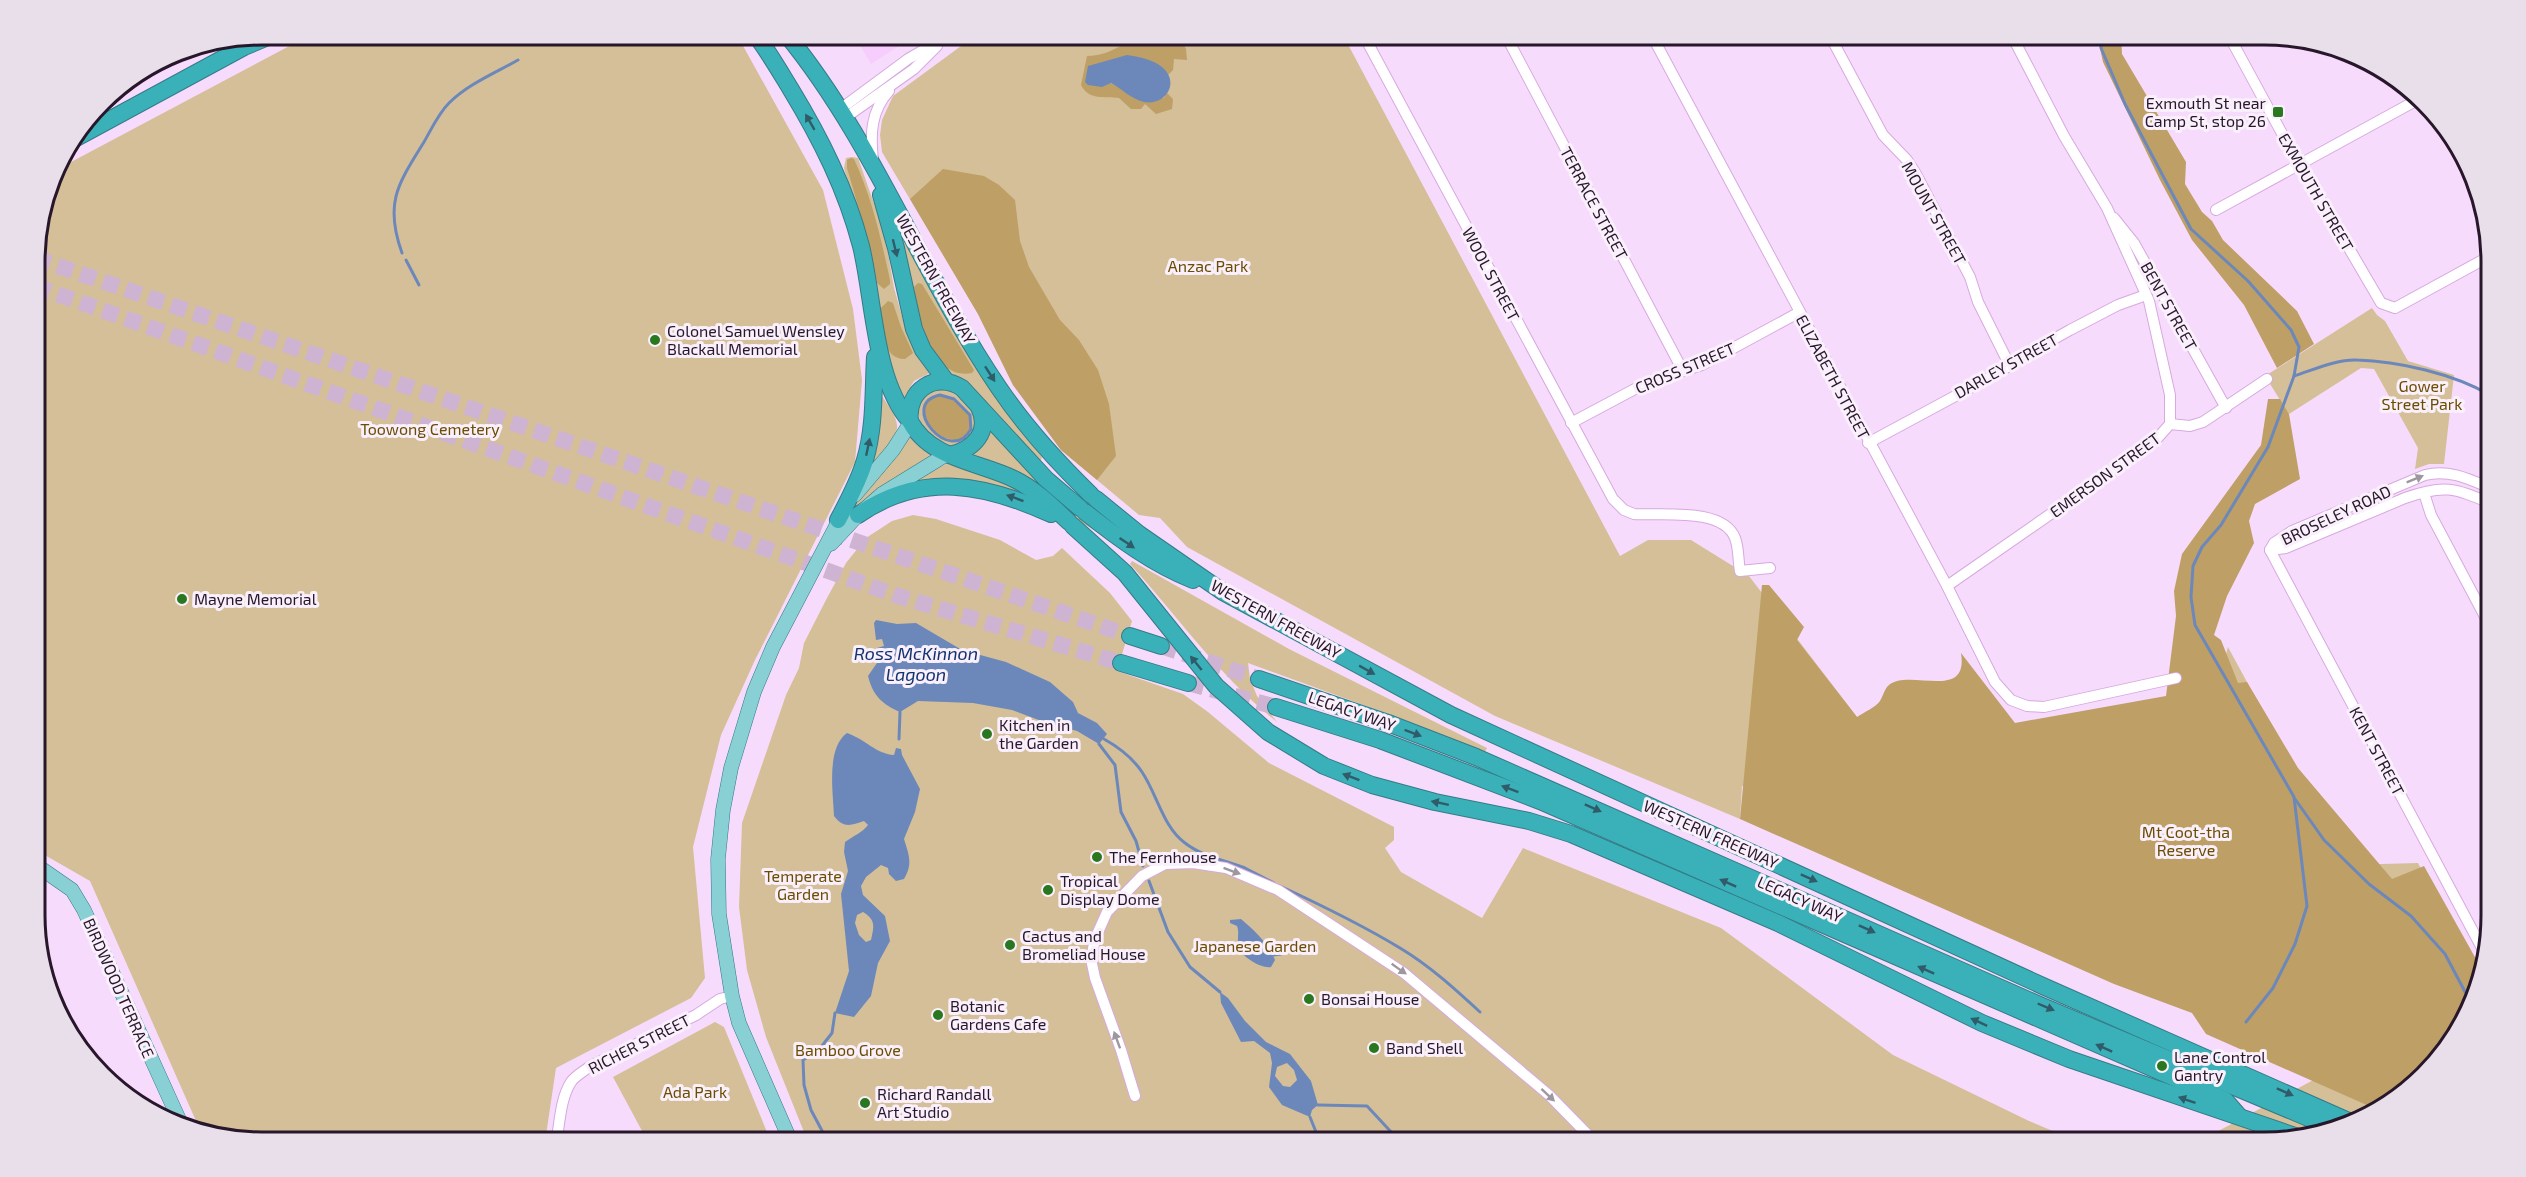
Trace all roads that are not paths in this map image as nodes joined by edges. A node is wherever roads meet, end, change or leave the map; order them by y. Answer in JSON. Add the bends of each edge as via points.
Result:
{"nodes":[{"id":1,"x":762,"y":45,"type":"edge"},
{"id":2,"x":782,"y":45,"type":"edge"},
{"id":3,"x":794,"y":45,"type":"edge"},
{"id":4,"x":934,"y":45,"type":"edge"},
{"id":5,"x":938,"y":45,"type":"edge"},
{"id":6,"x":1369,"y":45,"type":"edge"},
{"id":7,"x":1511,"y":45,"type":"edge"},
{"id":8,"x":1657,"y":45,"type":"edge"},
{"id":9,"x":1835,"y":45,"type":"edge"},
{"id":10,"x":2018,"y":45,"type":"edge"},
{"id":11,"x":2234,"y":45,"type":"edge"},
{"id":12,"x":235,"y":47,"type":"edge"},
{"id":13,"x":897,"y":82,"type":"junction"},
{"id":14,"x":874,"y":90,"type":"junction"},
{"id":15,"x":2411,"y":103,"type":"edge"},
{"id":16,"x":837,"y":108,"type":"junction"},
{"id":17,"x":90,"y":130,"type":"edge"},
{"id":18,"x":2300,"y":163,"type":"junction"},
{"id":19,"x":874,"y":170,"type":"junction"},
{"id":20,"x":2106,"y":208,"type":"junction"},
{"id":21,"x":2216,"y":210,"type":"dead end"},
{"id":22,"x":2481,"y":261,"type":"edge"},
{"id":23,"x":2146,"y":295,"type":"junction"},
{"id":24,"x":1798,"y":313,"type":"junction"},
{"id":25,"x":876,"y":322,"type":"junction"},
{"id":26,"x":2010,"y":366,"type":"junction"},
{"id":27,"x":1683,"y":372,"type":"junction"},
{"id":28,"x":2267,"y":379,"type":"dead end"},
{"id":29,"x":946,"y":381,"type":"junction"},
{"id":30,"x":970,"y":394,"type":"junction"},
{"id":31,"x":2226,"y":408,"type":"junction"},
{"id":32,"x":910,"y":422,"type":"junction"},
{"id":33,"x":1571,"y":423,"type":"junction"},
{"id":34,"x":2170,"y":424,"type":"junction"},
{"id":35,"x":1868,"y":442,"type":"junction"},
{"id":36,"x":948,"y":454,"type":"junction"},
{"id":37,"x":2481,"y":485,"type":"edge"},
{"id":38,"x":2424,"y":493,"type":"junction"},
{"id":39,"x":2481,"y":500,"type":"edge"},
{"id":40,"x":1088,"y":503,"type":"junction"},
{"id":41,"x":858,"y":515,"type":"junction"},
{"id":42,"x":838,"y":520,"type":"junction"},
{"id":43,"x":1070,"y":523,"type":"junction"},
{"id":44,"x":2270,"y":550,"type":"junction"},
{"id":45,"x":824,"y":552,"type":"junction"},
{"id":46,"x":1770,"y":568,"type":"dead end"},
{"id":47,"x":1947,"y":586,"type":"junction"},
{"id":48,"x":2481,"y":609,"type":"edge"},
{"id":49,"x":1130,"y":636,"type":"tunnel mouth"},
{"id":50,"x":1161,"y":646,"type":"tunnel mouth"},
{"id":51,"x":1121,"y":663,"type":"tunnel mouth"},
{"id":52,"x":2176,"y":678,"type":"dead end"},
{"id":53,"x":1259,"y":679,"type":"tunnel mouth"},
{"id":54,"x":1188,"y":683,"type":"tunnel mouth"},
{"id":55,"x":1275,"y":707,"type":"tunnel mouth"},
{"id":56,"x":45,"y":871,"type":"edge"},
{"id":57,"x":2479,"y":943,"type":"edge"},
{"id":58,"x":732,"y":996,"type":"junction"},
{"id":59,"x":1135,"y":1096,"type":"dead end"},
{"id":60,"x":177,"y":1114,"type":"edge"},
{"id":61,"x":2238,"y":1115,"type":"junction"},
{"id":62,"x":2340,"y":1117,"type":"edge"},
{"id":63,"x":2323,"y":1124,"type":"edge"},
{"id":64,"x":2283,"y":1131,"type":"edge"},
{"id":65,"x":558,"y":1132,"type":"edge"},
{"id":66,"x":787,"y":1132,"type":"edge"},
{"id":67,"x":1585,"y":1132,"type":"edge"}],
"edges":[{"from":25,"to":1,"type":"highway","one_way":true,"via":[[861,247],[837,174],[807,116]]},
{"from":2,"to":16,"type":"highway"},
{"from":3,"to":16,"type":"highway"},
{"from":4,"to":14,"type":"street","via":[[908,58]]},
{"from":5,"to":13,"type":"street"},
{"from":6,"to":33,"type":"street","name":"WOOL STREET"},
{"from":7,"to":27,"type":"street","name":"TERRACE STREET"},
{"from":8,"to":24,"type":"street","name":"ELIZABETH STREET"},
{"from":9,"to":26,"type":"street","name":"MOUNT STREET","via":[[1883,135],[1916,174],[1970,277]]},
{"from":10,"to":20,"type":"street","name":"BENT STREET"},
{"from":11,"to":18,"type":"street","name":"EXMOUTH STREET"},
{"from":12,"to":17,"type":"highway"},
{"from":13,"to":14,"type":"street"},
{"from":13,"to":19,"type":"street","via":[[874,114]]},
{"from":14,"to":16,"type":"street","via":[[849,115]]},
{"from":15,"to":18,"type":"street"},
{"from":16,"to":19,"type":"highway"},
{"from":18,"to":21,"type":"street"},
{"from":18,"to":22,"type":"street","name":"EXMOUTH STREET","via":[[2378,300],[2387,307],[2395,308]]},
{"from":19,"to":29,"type":"highway","one_way":true,"via":[[914,329],[923,350]]},
{"from":19,"to":40,"type":"highway","name":"WESTERN FREEWAY","one_way":true,"via":[[1000,390]]},
{"from":20,"to":23,"type":"street","name":"BENT STREET"},
{"from":20,"to":31,"type":"street","name":"BENT STREET","via":[[2134,243]]},
{"from":23,"to":26,"type":"street","name":"DARLEY STREET","via":[[2112,308]]},
{"from":23,"to":34,"type":"street","name":"BENT STREET","via":[[2170,395]]},
{"from":24,"to":27,"type":"street","name":"CROSS STREET"},
{"from":24,"to":35,"type":"street","name":"ELIZABETH STREET"},
{"from":25,"to":32,"type":"highway","via":[[888,384]]},
{"from":42,"to":25,"type":"highway","one_way":true,"via":[[868,448],[874,402]]},
{"from":26,"to":35,"type":"street","name":"DARLEY STREET"},
{"from":27,"to":33,"type":"street","name":"CROSS STREET","via":[[1648,382]]},
{"from":28,"to":31,"type":"street","name":"EMERSON STREET"},
{"from":29,"to":30,"type":"highway"},
{"from":29,"to":32,"type":"highway","via":[[920,389],[912,403]]},
{"from":30,"to":36,"type":"highway","via":[[983,416],[982,433],[970,447]]},
{"from":30,"to":40,"type":"highway","via":[[1034,467]]},
{"from":31,"to":34,"type":"street","name":"EMERSON STREET","via":[[2198,424]]},
{"from":32,"to":36,"type":"highway","via":[[927,441]]},
{"from":32,"to":42,"type":"main road"},
{"from":33,"to":46,"type":"street","name":"WOOL STREET","via":[[1613,499],[1624,510],[1634,514],[1709,517],[1735,537],[1740,571]]},
{"from":34,"to":47,"type":"street","name":"EMERSON STREET","via":[[2154,442]]},
{"from":35,"to":47,"type":"street","name":"ELIZABETH STREET"},
{"from":36,"to":41,"type":"main road","via":[[896,484]]},
{"from":36,"to":43,"type":"highway","via":[[1016,480]]},
{"from":44,"to":37,"type":"street","name":"BROSELEY ROAD","one_way":true,"via":[[2297,529],[2425,475],[2453,474]]},
{"from":38,"to":39,"type":"street","name":"BROSELEY ROAD","via":[[2454,489]]},
{"from":38,"to":44,"type":"street","name":"BROSELEY ROAD","via":[[2286,548]]},
{"from":38,"to":48,"type":"street","via":[[2431,515]]},
{"from":40,"to":62,"type":"highway","name":"WESTERN FREEWAY","one_way":true,"via":[[1111,532],[1172,572],[1223,592],[1498,738]]},
{"from":43,"to":41,"type":"highway","one_way":true,"via":[[1010,496],[950,486],[897,494]]},
{"from":41,"to":45,"type":"main road"},
{"from":42,"to":45,"type":"main road"},
{"from":61,"to":43,"type":"highway","one_way":true,"via":[[2069,1059],[1982,1023],[1787,927],[1571,834],[1372,785],[1324,766],[1268,732],[1216,686],[1125,573]]},
{"from":44,"to":57,"type":"street","name":"KENT STREET"},
{"from":45,"to":58,"type":"main road","via":[[773,647],[754,692],[731,768],[717,885]]},
{"from":47,"to":52,"type":"street","name":"ELIZABETH STREET","via":[[1995,682],[2011,700],[2044,707]]},
{"from":49,"to":50,"type":"highway"},
{"from":51,"to":54,"type":"highway"},
{"from":53,"to":63,"type":"highway","name":"LEGACY WAY","one_way":true,"via":[[1388,723],[1508,771],[2042,1006]]},
{"from":61,"to":55,"type":"highway","name":"LEGACY WAY","one_way":true,"via":[[2225,1100],[1540,801],[1380,741]]},
{"from":56,"to":60,"type":"main road","name":"BIRDWOOD TERRACE","via":[[72,890],[84,910]]},
{"from":58,"to":65,"type":"street","name":"RICHER STREET","via":[[589,1067],[571,1082],[564,1096]]},
{"from":58,"to":66,"type":"main road","via":[[739,1023]]},
{"from":59,"to":67,"type":"street","one_way":true,"via":[[1095,978],[1095,939],[1107,912],[1142,876],[1165,864],[1193,863],[1226,868],[1278,890],[1404,973],[1549,1095]]},
{"from":61,"to":64,"type":"highway"}]}
